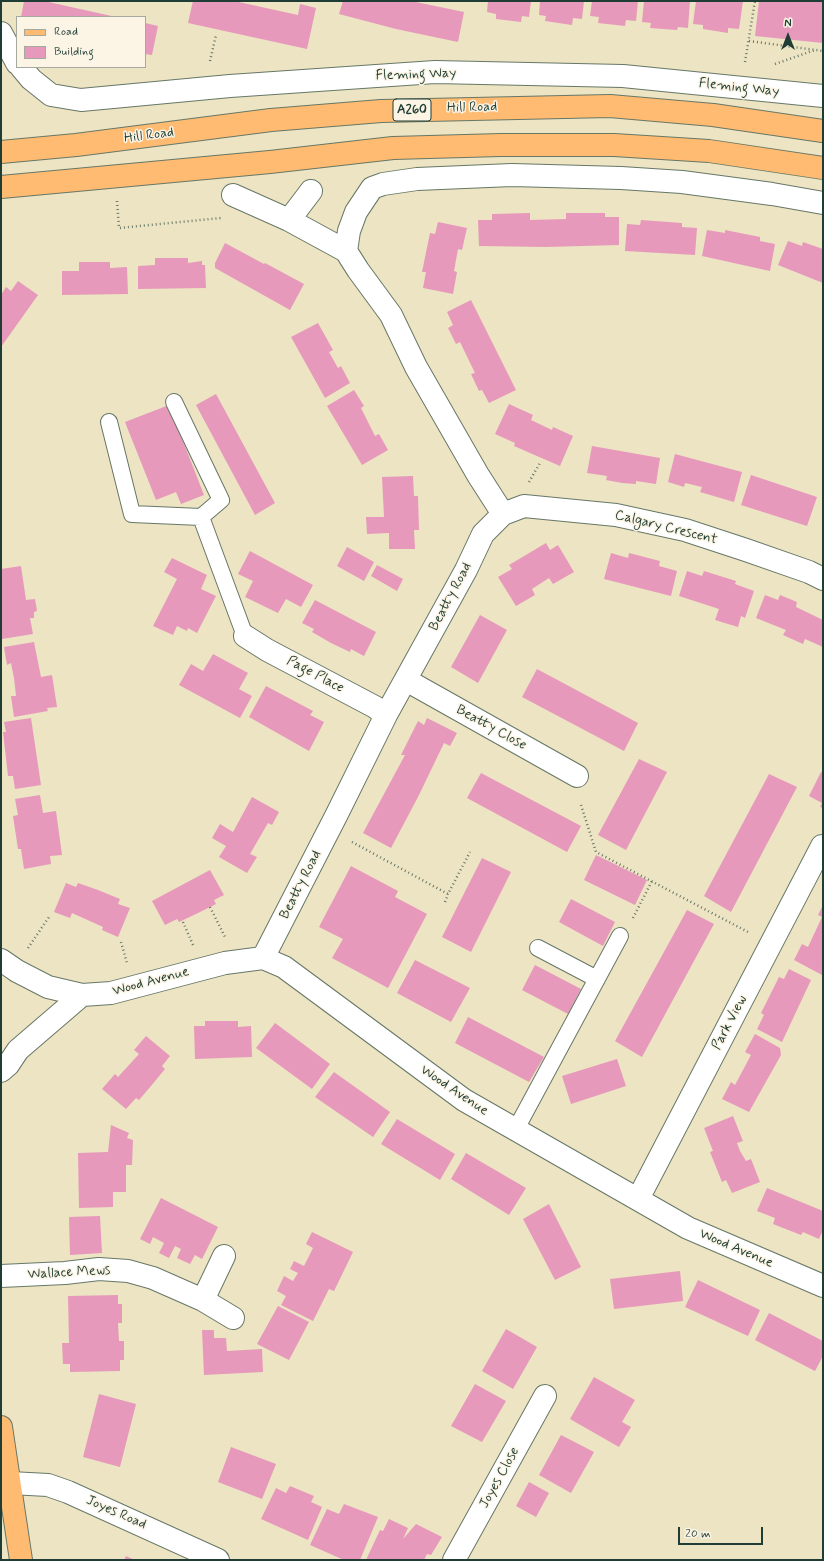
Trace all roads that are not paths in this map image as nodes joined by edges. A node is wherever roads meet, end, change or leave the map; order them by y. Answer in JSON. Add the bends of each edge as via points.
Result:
{"nodes":[{"id":1,"x":1,"y":33,"type":"edge"},
{"id":2,"x":16,"y":61,"type":"edge"},
{"id":3,"x":22,"y":68,"type":"edge"},
{"id":4,"x":823,"y":96,"type":"edge"},
{"id":5,"x":823,"y":132,"type":"edge"},
{"id":6,"x":1,"y":152,"type":"edge"},
{"id":7,"x":823,"y":168,"type":"edge"},
{"id":8,"x":1,"y":187,"type":"edge"},
{"id":9,"x":311,"y":191,"type":"dead end"},
{"id":10,"x":233,"y":195,"type":"dead end"},
{"id":11,"x":823,"y":203,"type":"edge"},
{"id":12,"x":289,"y":220,"type":"junction"},
{"id":13,"x":346,"y":251,"type":"junction"},
{"id":14,"x":174,"y":402,"type":"dead end"},
{"id":15,"x":108,"y":422,"type":"dead end"},
{"id":16,"x":503,"y":514,"type":"junction"},
{"id":17,"x":201,"y":516,"type":"junction"},
{"id":18,"x":823,"y":579,"type":"edge"},
{"id":19,"x":245,"y":636,"type":"joint"},
{"id":20,"x":406,"y":680,"type":"junction"},
{"id":21,"x":386,"y":715,"type":"junction"},
{"id":22,"x":577,"y":776,"type":"dead end"},
{"id":23,"x":822,"y":846,"type":"edge"},
{"id":24,"x":620,"y":936,"type":"road end"},
{"id":25,"x":538,"y":948,"type":"dead end"},
{"id":26,"x":263,"y":958,"type":"junction"},
{"id":27,"x":1,"y":960,"type":"edge"},
{"id":28,"x":597,"y":979,"type":"junction"},
{"id":29,"x":82,"y":995,"type":"junction"},
{"id":30,"x":1,"y":1071,"type":"edge"},
{"id":31,"x":516,"y":1129,"type":"junction"},
{"id":32,"x":638,"y":1199,"type":"junction"},
{"id":33,"x":224,"y":1256,"type":"dead end"},
{"id":34,"x":1,"y":1276,"type":"edge"},
{"id":35,"x":823,"y":1286,"type":"edge"},
{"id":36,"x":203,"y":1300,"type":"junction"},
{"id":37,"x":233,"y":1318,"type":"dead end"},
{"id":38,"x":545,"y":1396,"type":"dead end"},
{"id":39,"x":1,"y":1428,"type":"edge"},
{"id":40,"x":10,"y":1483,"type":"junction"},
{"id":41,"x":21,"y":1560,"type":"edge"},
{"id":42,"x":218,"y":1560,"type":"edge"},
{"id":43,"x":454,"y":1560,"type":"edge"}],
"edges":[{"from":1,"to":2,"type":"street"},
{"from":3,"to":4,"type":"street","name":"Fleming Way","via":[[31,79],[51,94],[81,100],[230,86],[435,72],[623,76]]},
{"from":5,"to":6,"type":"main road","name":"Hill Road","number":"A260","via":[[713,115],[610,106],[473,108],[381,111],[270,120]]},
{"from":7,"to":8,"type":"main road","via":[[709,151],[614,145],[501,145],[393,148]]},
{"from":9,"to":12,"type":"street"},
{"from":10,"to":12,"type":"street"},
{"from":11,"to":13,"type":"street","via":[[682,182],[621,178],[512,175],[417,180],[383,184],[372,188],[356,212],[349,231]]},
{"from":12,"to":13,"type":"street"},
{"from":13,"to":16,"type":"street","via":[[391,315],[419,373]]},
{"from":14,"to":17,"type":"lane","via":[[221,500]]},
{"from":15,"to":17,"type":"lane","via":[[132,514]]},
{"from":16,"to":18,"type":"street","name":"Calgary Crescent","via":[[524,506],[616,515],[685,530],[753,552]]},
{"from":16,"to":20,"type":"street","name":"Beatty Road","via":[[483,534]]},
{"from":17,"to":19,"type":"lane"},
{"from":19,"to":21,"type":"street","name":"Page Place"},
{"from":20,"to":21,"type":"street","name":"Beatty Road"},
{"from":20,"to":22,"type":"street","name":"Beatty Close"},
{"from":21,"to":26,"type":"street","name":"Beatty Road"},
{"from":23,"to":32,"type":"street","name":"Park View"},
{"from":24,"to":28,"type":"lane"},
{"from":25,"to":28,"type":"lane"},
{"from":26,"to":29,"type":"street","name":"Wood Avenue","via":[[225,963],[112,993]]},
{"from":26,"to":31,"type":"street","name":"Wood Avenue","via":[[284,967],[464,1100]]},
{"from":27,"to":29,"type":"street","name":"Wood Avenue","via":[[48,987]]},
{"from":28,"to":31,"type":"lane"},
{"from":29,"to":30,"type":"street","via":[[18,1050]]},
{"from":31,"to":32,"type":"street","name":"Wood Avenue"},
{"from":32,"to":35,"type":"street","name":"Wood Avenue","via":[[688,1228]]},
{"from":33,"to":36,"type":"street"},
{"from":34,"to":36,"type":"street","name":"Wallace Mews","via":[[99,1269],[128,1271],[152,1278]]},
{"from":36,"to":37,"type":"street","name":"Wallace Mews"},
{"from":38,"to":43,"type":"street","name":"Joyes Close"},
{"from":39,"to":40,"type":"main road"},
{"from":40,"to":41,"type":"main road"},
{"from":40,"to":42,"type":"street","name":"Joyes Road","via":[[48,1485],[68,1492]]}]}
